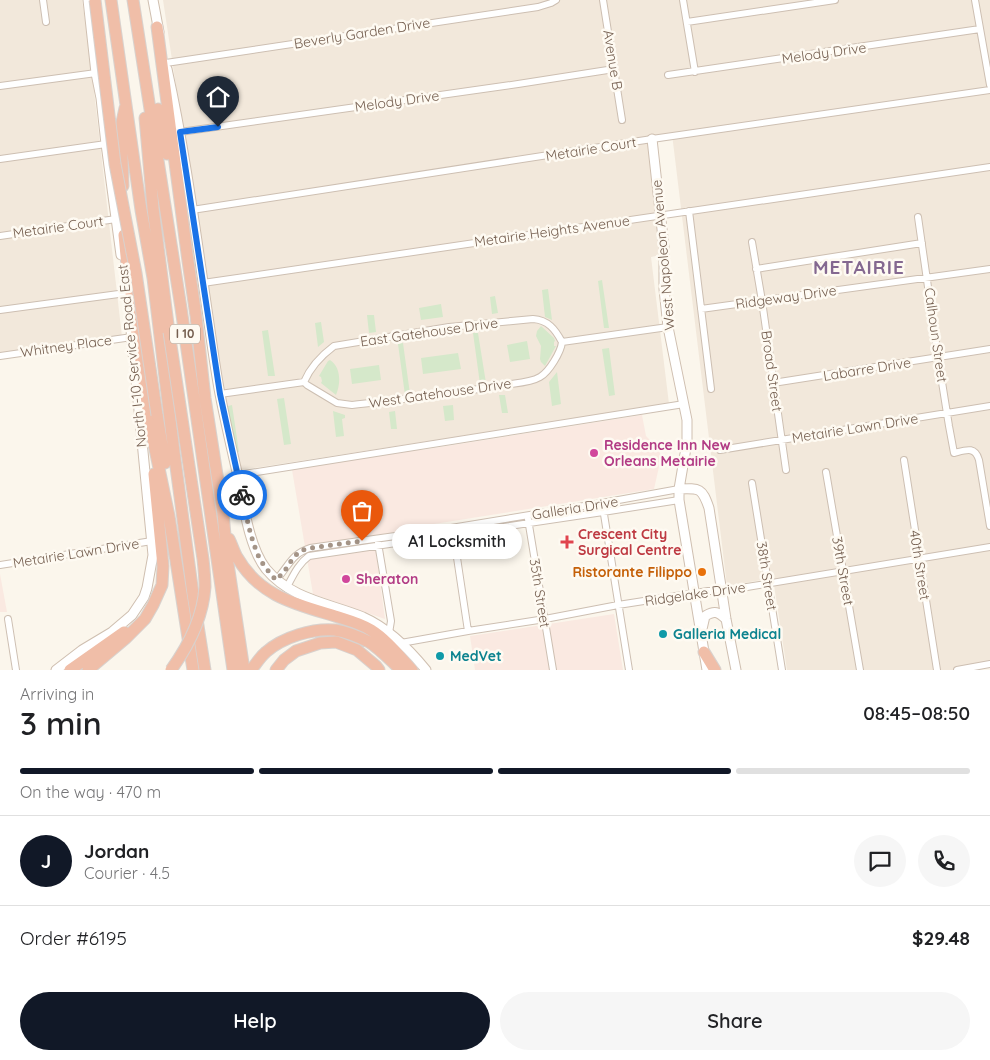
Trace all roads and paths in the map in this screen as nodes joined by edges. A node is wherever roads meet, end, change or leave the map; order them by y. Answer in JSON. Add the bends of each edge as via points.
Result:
{"nodes":[{"id":1,"x":43,"y":0,"type":"edge"},
{"id":2,"x":88,"y":0,"type":"edge"},
{"id":3,"x":95,"y":0,"type":"edge"},
{"id":4,"x":111,"y":0,"type":"edge"},
{"id":5,"x":134,"y":0,"type":"edge"},
{"id":6,"x":153,"y":0,"type":"edge"},
{"id":7,"x":556,"y":0,"type":"edge"},
{"id":8,"x":603,"y":0,"type":"edge"},
{"id":9,"x":683,"y":0,"type":"edge"},
{"id":10,"x":835,"y":0,"type":"edge"},
{"id":11,"x":976,"y":0,"type":"edge"},
{"id":12,"x":46,"y":22,"type":"dead end"},
{"id":13,"x":687,"y":22,"type":"junction"},
{"id":14,"x":157,"y":26,"type":"junction"},
{"id":15,"x":980,"y":29,"type":"junction"},
{"id":16,"x":138,"y":31,"type":"junction"},
{"id":17,"x":166,"y":63,"type":"junction"},
{"id":18,"x":614,"y":69,"type":"junction"},
{"id":19,"x":695,"y":72,"type":"junction"},
{"id":20,"x":96,"y":73,"type":"junction"},
{"id":21,"x":668,"y":75,"type":"dead end"},
{"id":22,"x":0,"y":86,"type":"edge"},
{"id":23,"x":990,"y":86,"type":"edge"},
{"id":24,"x":990,"y":90,"type":"edge"},
{"id":25,"x":126,"y":100,"type":"junction"},
{"id":26,"x":622,"y":120,"type":"dead end"},
{"id":27,"x":180,"y":132,"type":"junction"},
{"id":28,"x":652,"y":139,"type":"junction"},
{"id":29,"x":106,"y":144,"type":"junction"},
{"id":30,"x":0,"y":159,"type":"edge"},
{"id":31,"x":990,"y":167,"type":"edge"},
{"id":32,"x":192,"y":210,"type":"junction"},
{"id":33,"x":689,"y":211,"type":"junction"},
{"id":34,"x":661,"y":215,"type":"junction"},
{"id":35,"x":918,"y":217,"type":"dead end"},
{"id":36,"x":116,"y":219,"type":"junction"},
{"id":37,"x":0,"y":236,"type":"edge"},
{"id":38,"x":752,"y":242,"type":"dead end"},
{"id":39,"x":922,"y":243,"type":"junction"},
{"id":40,"x":188,"y":261,"type":"junction"},
{"id":41,"x":756,"y":269,"type":"junction"},
{"id":42,"x":990,"y":269,"type":"edge"},
{"id":43,"x":928,"y":278,"type":"junction"},
{"id":44,"x":203,"y":283,"type":"junction"},
{"id":45,"x":126,"y":293,"type":"junction"},
{"id":46,"x":762,"y":301,"type":"junction"},
{"id":47,"x":700,"y":309,"type":"junction"},
{"id":48,"x":0,"y":310,"type":"edge"},
{"id":49,"x":668,"y":327,"type":"junction"},
{"id":50,"x":132,"y":336,"type":"junction"},
{"id":51,"x":562,"y":342,"type":"junction"},
{"id":52,"x":990,"y":349,"type":"edge"},
{"id":53,"x":0,"y":356,"type":"edge"},
{"id":54,"x":938,"y":357,"type":"junction"},
{"id":55,"x":304,"y":382,"type":"junction"},
{"id":56,"x":773,"y":383,"type":"junction"},
{"id":57,"x":711,"y":389,"type":"dead end"},
{"id":58,"x":220,"y":394,"type":"junction"},
{"id":59,"x":684,"y":404,"type":"junction"},
{"id":60,"x":990,"y":406,"type":"edge"},
{"id":61,"x":947,"y":414,"type":"junction"},
{"id":62,"x":151,"y":430,"type":"junction"},
{"id":63,"x":781,"y":440,"type":"junction"},
{"id":64,"x":720,"y":450,"type":"dead end"},
{"id":65,"x":904,"y":460,"type":"dead end"},
{"id":66,"x":786,"y":470,"type":"dead end"},
{"id":67,"x":826,"y":472,"type":"dead end"},
{"id":68,"x":238,"y":475,"type":"junction"},
{"id":69,"x":752,"y":483,"type":"dead end"},
{"id":70,"x":679,"y":489,"type":"junction"},
{"id":71,"x":679,"y":500,"type":"junction"},
{"id":72,"x":602,"y":503,"type":"junction"},
{"id":73,"x":603,"y":512,"type":"junction"},
{"id":74,"x":223,"y":513,"type":"junction"},
{"id":75,"x":527,"y":515,"type":"junction"},
{"id":76,"x":529,"y":523,"type":"junction"},
{"id":77,"x":990,"y":526,"type":"edge"},
{"id":78,"x":453,"y":531,"type":"junction"},
{"id":79,"x":156,"y":543,"type":"junction"},
{"id":80,"x":378,"y":543,"type":"junction"},
{"id":81,"x":990,"y":546,"type":"edge"},
{"id":82,"x":919,"y":558,"type":"junction"},
{"id":83,"x":0,"y":565,"type":"edge"},
{"id":84,"x":842,"y":570,"type":"junction"},
{"id":85,"x":191,"y":576,"type":"junction"},
{"id":86,"x":276,"y":580,"type":"junction"},
{"id":87,"x":768,"y":583,"type":"junction"},
{"id":88,"x":287,"y":588,"type":"junction"},
{"id":89,"x":695,"y":592,"type":"junction"},
{"id":90,"x":722,"y":593,"type":"junction"},
{"id":91,"x":618,"y":604,"type":"junction"},
{"id":92,"x":8,"y":619,"type":"dead end"},
{"id":93,"x":544,"y":619,"type":"junction"},
{"id":94,"x":726,"y":619,"type":"junction"},
{"id":95,"x":468,"y":631,"type":"junction"},
{"id":96,"x":389,"y":632,"type":"junction"},
{"id":97,"x":400,"y":643,"type":"junction"},
{"id":98,"x":703,"y":646,"type":"junction"},
{"id":99,"x":990,"y":664,"type":"edge"},
{"id":100,"x":16,"y":670,"type":"edge"},
{"id":101,"x":56,"y":670,"type":"edge"},
{"id":102,"x":70,"y":670,"type":"edge"},
{"id":103,"x":88,"y":670,"type":"edge"},
{"id":104,"x":171,"y":670,"type":"edge"},
{"id":105,"x":193,"y":670,"type":"edge"},
{"id":106,"x":205,"y":670,"type":"edge"},
{"id":107,"x":233,"y":670,"type":"edge"},
{"id":108,"x":244,"y":670,"type":"edge"},
{"id":109,"x":251,"y":670,"type":"edge"},
{"id":110,"x":276,"y":670,"type":"edge"},
{"id":111,"x":379,"y":670,"type":"edge"},
{"id":112,"x":401,"y":670,"type":"edge"},
{"id":113,"x":412,"y":670,"type":"edge"},
{"id":114,"x":426,"y":670,"type":"edge"},
{"id":115,"x":553,"y":670,"type":"edge"},
{"id":116,"x":629,"y":670,"type":"edge"},
{"id":117,"x":707,"y":670,"type":"edge"},
{"id":118,"x":715,"y":670,"type":"edge"},
{"id":119,"x":736,"y":670,"type":"edge"},
{"id":120,"x":782,"y":670,"type":"edge"},
{"id":121,"x":860,"y":670,"type":"edge"},
{"id":122,"x":937,"y":670,"type":"edge"},
{"id":123,"x":957,"y":670,"type":"edge"}],
"edges":[{"from":1,"to":12,"type":"street"},
{"from":2,"to":20,"type":"street","name":"North I-10 Service Road East"},
{"from":3,"to":85,"type":"highway","bridge":true,"via":[[115,164],[182,558]]},
{"from":4,"to":25,"type":"highway","number":"I 10"},
{"from":5,"to":16,"type":"highway","number":"I 10"},
{"from":6,"to":14,"type":"street"},
{"from":7,"to":17,"type":"street","name":"Beverly Garden Drive","via":[[538,7]]},
{"from":8,"to":18,"type":"street","name":"Avenue B"},
{"from":9,"to":13,"type":"street"},
{"from":10,"to":13,"type":"street"},
{"from":11,"to":15,"type":"street"},
{"from":13,"to":19,"type":"street"},
{"from":14,"to":17,"type":"street"},
{"from":14,"to":40,"type":"highway"},
{"from":15,"to":19,"type":"street","name":"Melody Drive"},
{"from":15,"to":23,"type":"street"},
{"from":16,"to":40,"type":"highway","via":[[161,123]]},
{"from":16,"to":104,"type":"highway","bridge":true,"via":[[153,208],[205,588],[192,636]]},
{"from":16,"to":107,"type":"highway","number":"I 10","via":[[182,308]]},
{"from":17,"to":27,"type":"street"},
{"from":18,"to":26,"type":"street","name":"Avenue B"},
{"from":18,"to":27,"type":"street","name":"Melody Drive"},
{"from":19,"to":21,"type":"street","name":"Melody Drive"},
{"from":20,"to":22,"type":"street"},
{"from":20,"to":29,"type":"street","name":"North I-10 Service Road East"},
{"from":24,"to":28,"type":"street","name":"Metairie Court"},
{"from":25,"to":62,"type":"highway","via":[[121,126],[124,236]]},
{"from":25,"to":85,"type":"highway","number":"I 10","via":[[159,321]]},
{"from":27,"to":32,"type":"street"},
{"from":28,"to":32,"type":"street","name":"Metairie Court"},
{"from":28,"to":34,"type":"street","name":"West Napoleon Avenue"},
{"from":29,"to":30,"type":"street"},
{"from":29,"to":36,"type":"street","name":"North I-10 Service Road East"},
{"from":31,"to":33,"type":"street","name":"Metairie Heights Avenue"},
{"from":32,"to":44,"type":"street"},
{"from":33,"to":34,"type":"street","name":"Metairie Heights Avenue"},
{"from":33,"to":47,"type":"street"},
{"from":34,"to":44,"type":"street","name":"Metairie Heights Avenue"},
{"from":34,"to":49,"type":"street","name":"West Napoleon Avenue"},
{"from":35,"to":39,"type":"street","name":"Calhoun Street"},
{"from":36,"to":37,"type":"street","name":"Metairie Court"},
{"from":36,"to":45,"type":"street","name":"North I-10 Service Road East"},
{"from":38,"to":41,"type":"street","name":"Broad Street"},
{"from":39,"to":41,"type":"street"},
{"from":39,"to":43,"type":"street","name":"Calhoun Street"},
{"from":40,"to":74,"type":"highway"},
{"from":41,"to":46,"type":"street","name":"Broad Street"},
{"from":42,"to":43,"type":"street","name":"Ridgeway Drive"},
{"from":43,"to":46,"type":"street","name":"Ridgeway Drive"},
{"from":43,"to":54,"type":"street","name":"Calhoun Street"},
{"from":44,"to":58,"type":"street"},
{"from":45,"to":48,"type":"street"},
{"from":45,"to":50,"type":"street","name":"North I-10 Service Road East"},
{"from":46,"to":47,"type":"street","name":"Ridgeway Drive"},
{"from":46,"to":56,"type":"street","name":"Broad Street"},
{"from":47,"to":57,"type":"street"},
{"from":49,"to":51,"type":"street"},
{"from":49,"to":59,"type":"street","name":"West Napoleon Avenue"},
{"from":50,"to":53,"type":"street","name":"Whitney Place"},
{"from":50,"to":79,"type":"street","name":"North I-10 Service Road East"},
{"from":51,"to":55,"type":"street","name":"West Gatehouse Drive","via":[[541,377],[484,388],[352,405],[337,403]]},
{"from":51,"to":55,"type":"street","name":"East Gatehouse Drive","via":[[552,326],[533,318],[440,328],[334,346],[322,355]]},
{"from":52,"to":54,"type":"street","name":"Labarre Drive"},
{"from":54,"to":56,"type":"street","name":"Labarre Drive"},
{"from":54,"to":61,"type":"street","name":"Calhoun Street"},
{"from":55,"to":58,"type":"street"},
{"from":56,"to":63,"type":"street","name":"Broad Street"},
{"from":58,"to":68,"type":"street"},
{"from":59,"to":68,"type":"street"},
{"from":59,"to":70,"type":"street","name":"West Napoleon Avenue","via":[[687,442]]},
{"from":60,"to":61,"type":"street","name":"Metairie Lawn Drive"},
{"from":61,"to":63,"type":"street","name":"Metairie Lawn Drive"},
{"from":61,"to":77,"type":"street","name":"Calhoun Street","via":[[954,453],[970,450],[977,454]]},
{"from":62,"to":79,"type":"highway"},
{"from":62,"to":105,"type":"highway","via":[[168,512]]},
{"from":63,"to":64,"type":"street","name":"Metairie Lawn Drive"},
{"from":63,"to":66,"type":"street","name":"Broad Street"},
{"from":65,"to":82,"type":"street","name":"40th Street"},
{"from":67,"to":84,"type":"street","name":"39th Street"},
{"from":68,"to":86,"type":"street","via":[[256,551]]},
{"from":69,"to":87,"type":"street","name":"38th Street"},
{"from":70,"to":71,"type":"street","name":"West Napoleon Avenue"},
{"from":70,"to":72,"type":"street","name":"Galleria Drive"},
{"from":70,"to":90,"type":"street","via":[[693,488],[704,495],[709,508]]},
{"from":71,"to":73,"type":"street","name":"Galleria Drive"},
{"from":71,"to":89,"type":"street","name":"West Napoleon Avenue"},
{"from":72,"to":73,"type":"street"},
{"from":72,"to":75,"type":"street","name":"Galleria Drive"},
{"from":73,"to":76,"type":"street","name":"Galleria Drive"},
{"from":73,"to":91,"type":"street","name":"Galleria Drive"},
{"from":74,"to":108,"type":"highway"},
{"from":74,"to":113,"type":"highway","via":[[236,556],[250,576],[284,600],[370,630]]},
{"from":75,"to":76,"type":"street","name":"35th Street"},
{"from":75,"to":78,"type":"street","name":"Galleria Drive"},
{"from":76,"to":78,"type":"street","name":"Galleria Drive"},
{"from":76,"to":93,"type":"street","name":"35th Street"},
{"from":78,"to":80,"type":"street","name":"Galleria Drive"},
{"from":78,"to":95,"type":"street"},
{"from":79,"to":83,"type":"street","name":"Metairie Lawn Drive"},
{"from":79,"to":101,"type":"street","name":"North I-10 Service Road East","via":[[147,588],[132,615]]},
{"from":79,"to":102,"type":"highway","via":[[158,574],[146,606],[125,631]]},
{"from":79,"to":103,"type":"highway","via":[[163,566],[162,585],[145,619]]},
{"from":80,"to":86,"type":"street","name":"Galleria Drive","via":[[300,551]]},
{"from":80,"to":88,"type":"street","name":"Galleria Drive","via":[[309,556],[296,570]]},
{"from":80,"to":96,"type":"street","via":[[391,622]]},
{"from":81,"to":82,"type":"street","name":"Ridgelake Drive"},
{"from":82,"to":84,"type":"street","name":"Ridgelake Drive"},
{"from":82,"to":122,"type":"street","name":"40th Street"},
{"from":84,"to":87,"type":"street","name":"Ridgelake Drive"},
{"from":84,"to":121,"type":"street","name":"39th Street"},
{"from":85,"to":106,"type":"highway","number":"I 10"},
{"from":86,"to":88,"type":"street"},
{"from":87,"to":90,"type":"street","name":"Ridgelake Drive"},
{"from":87,"to":120,"type":"street","name":"38th Street"},
{"from":88,"to":96,"type":"street","via":[[364,618]]},
{"from":89,"to":90,"type":"street","name":"Ridgelake Drive","via":[[715,590]]},
{"from":89,"to":91,"type":"street","name":"Ridgelake Drive"},
{"from":89,"to":98,"type":"street","name":"West Napoleon Avenue"},
{"from":90,"to":94,"type":"street"},
{"from":91,"to":93,"type":"street","name":"Ridgelake Drive"},
{"from":91,"to":116,"type":"street","name":"Galleria Drive"},
{"from":92,"to":100,"type":"street"},
{"from":93,"to":95,"type":"street","name":"Ridgelake Drive"},
{"from":93,"to":115,"type":"street","name":"35th Street"},
{"from":94,"to":98,"type":"street","via":[[716,612],[705,616]]},
{"from":94,"to":119,"type":"street"},
{"from":95,"to":97,"type":"street","name":"Ridgelake Drive"},
{"from":96,"to":97,"type":"street"},
{"from":97,"to":114,"type":"street"},
{"from":98,"to":117,"type":"street","name":"West Napoleon Avenue"},
{"from":98,"to":118,"type":"highway"},
{"from":99,"to":123,"type":"street"},
{"from":109,"to":112,"type":"highway","via":[[271,648],[296,636],[336,630],[370,643]]},
{"from":110,"to":111,"type":"highway","via":[[296,651],[320,643],[336,642],[357,650]]}]}
